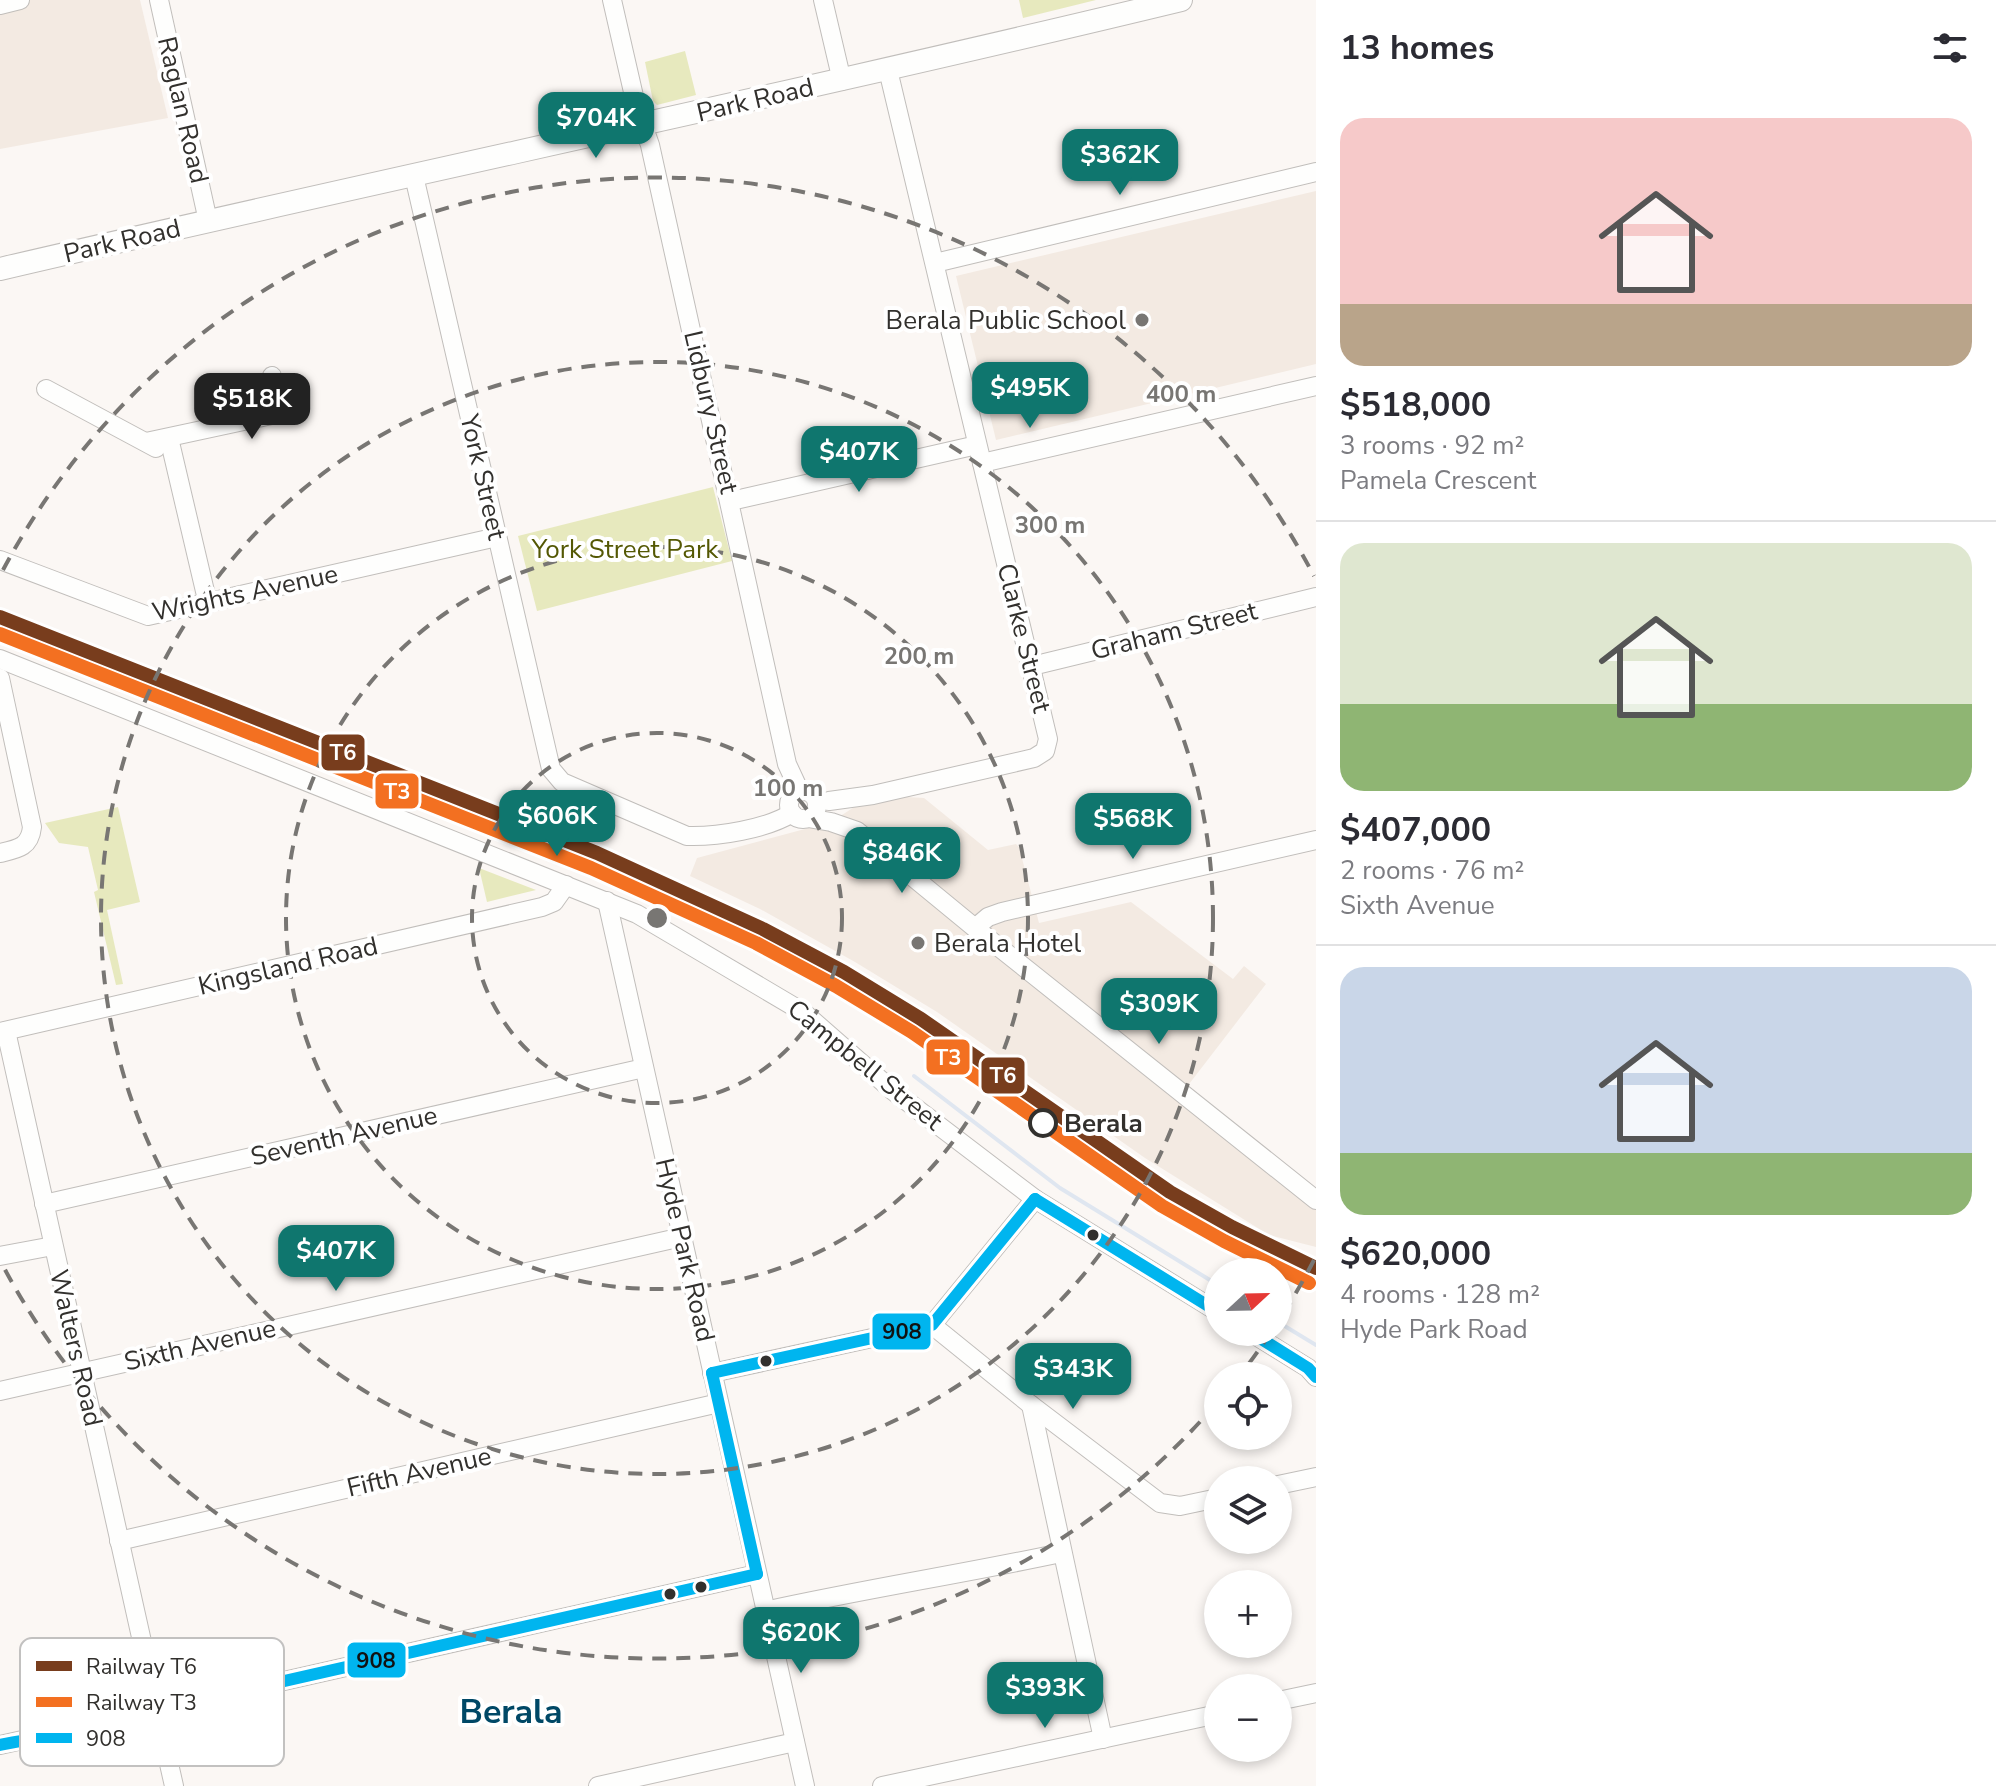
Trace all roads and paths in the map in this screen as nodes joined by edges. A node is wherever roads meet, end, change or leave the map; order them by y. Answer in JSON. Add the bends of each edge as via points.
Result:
{"nodes":[{"id":1,"x":20,"y":0,"type":"edge"},
{"id":2,"x":159,"y":0,"type":"edge"},
{"id":3,"x":612,"y":0,"type":"edge"},
{"id":4,"x":823,"y":0,"type":"edge"},
{"id":5,"x":1181,"y":0,"type":"edge"},
{"id":6,"x":0,"y":5,"type":"edge"},
{"id":7,"x":888,"y":70,"type":"junction"},
{"id":8,"x":842,"y":81,"type":"junction"},
{"id":9,"x":643,"y":126,"type":"junction"},
{"id":10,"x":1316,"y":172,"type":"edge"},
{"id":11,"x":414,"y":176,"type":"junction"},
{"id":12,"x":208,"y":221,"type":"junction"},
{"id":13,"x":935,"y":263,"type":"junction"},
{"id":14,"x":0,"y":269,"type":"edge"},
{"id":15,"x":272,"y":376,"type":"dead end"},
{"id":16,"x":1316,"y":386,"type":"edge"},
{"id":17,"x":46,"y":389,"type":"dead end"},
{"id":18,"x":171,"y":447,"type":"junction"},
{"id":19,"x":980,"y":454,"type":"junction"},
{"id":20,"x":731,"y":501,"type":"junction"},
{"id":21,"x":497,"y":537,"type":"junction"},
{"id":22,"x":0,"y":560,"type":"edge"},
{"id":23,"x":1316,"y":597,"type":"edge"},
{"id":24,"x":208,"y":604,"type":"junction"},
{"id":25,"x":0,"y":659,"type":"edge"},
{"id":26,"x":1032,"y":666,"type":"junction"},
{"id":27,"x":0,"y":678,"type":"edge"},
{"id":28,"x":556,"y":778,"type":"joint"},
{"id":29,"x":873,"y":795,"type":"junction"},
{"id":30,"x":812,"y":808,"type":"junction"},
{"id":31,"x":855,"y":826,"type":"junction"},
{"id":32,"x":1314,"y":843,"type":"edge"},
{"id":33,"x":0,"y":853,"type":"edge"},
{"id":34,"x":566,"y":885,"type":"junction"},
{"id":35,"x":607,"y":901,"type":"junction"},
{"id":36,"x":975,"y":928,"type":"junction"},
{"id":37,"x":3,"y":1032,"type":"edge"},
{"id":38,"x":644,"y":1068,"type":"junction"},
{"id":39,"x":1035,"y":1199,"type":"junction"},
{"id":40,"x":1316,"y":1200,"type":"edge"},
{"id":41,"x":44,"y":1204,"type":"junction"},
{"id":42,"x":682,"y":1237,"type":"junction"},
{"id":43,"x":53,"y":1246,"type":"junction"},
{"id":44,"x":0,"y":1256,"type":"edge"},
{"id":45,"x":1204,"y":1303,"type":"edge"},
{"id":46,"x":932,"y":1325,"type":"junction"},
{"id":47,"x":1273,"y":1346,"type":"edge"},
{"id":48,"x":82,"y":1372,"type":"junction"},
{"id":49,"x":712,"y":1373,"type":"junction"},
{"id":50,"x":1316,"y":1377,"type":"edge"},
{"id":51,"x":0,"y":1391,"type":"edge"},
{"id":52,"x":719,"y":1403,"type":"junction"},
{"id":53,"x":1031,"y":1405,"type":"junction"},
{"id":54,"x":1316,"y":1477,"type":"edge"},
{"id":55,"x":1292,"y":1482,"type":"edge"},
{"id":56,"x":1204,"y":1501,"type":"edge"},
{"id":57,"x":119,"y":1541,"type":"junction"},
{"id":58,"x":1061,"y":1553,"type":"junction"},
{"id":59,"x":757,"y":1574,"type":"junction"},
{"id":60,"x":765,"y":1611,"type":"junction"},
{"id":61,"x":141,"y":1638,"type":"edge"},
{"id":62,"x":284,"y":1681,"type":"edge"},
{"id":63,"x":1316,"y":1693,"type":"edge"},
{"id":64,"x":1292,"y":1698,"type":"edge"},
{"id":65,"x":1204,"y":1717,"type":"edge"},
{"id":66,"x":1103,"y":1739,"type":"junction"},
{"id":67,"x":20,"y":1741,"type":"edge"},
{"id":68,"x":795,"y":1742,"type":"junction"},
{"id":69,"x":0,"y":1745,"type":"edge"},
{"id":70,"x":169,"y":1766,"type":"edge"},
{"id":71,"x":174,"y":1786,"type":"edge"},
{"id":72,"x":598,"y":1786,"type":"edge"},
{"id":73,"x":805,"y":1786,"type":"edge"},
{"id":74,"x":882,"y":1786,"type":"edge"}],
"edges":[{"from":1,"to":6,"type":"street"},
{"from":2,"to":12,"type":"street","name":"Raglan Road"},
{"from":3,"to":9,"type":"street","name":"Lidbury Street"},
{"from":4,"to":8,"type":"street"},
{"from":5,"to":7,"type":"main road","name":"Park Road"},
{"from":7,"to":8,"type":"main road","name":"Park Road"},
{"from":7,"to":13,"type":"street","name":"Clarke Street"},
{"from":8,"to":9,"type":"main road","name":"Park Road"},
{"from":9,"to":11,"type":"main road","name":"Park Road"},
{"from":9,"to":20,"type":"street","name":"Lidbury Street"},
{"from":10,"to":13,"type":"street"},
{"from":11,"to":12,"type":"main road","name":"Park Road"},
{"from":11,"to":21,"type":"street","name":"York Street"},
{"from":12,"to":14,"type":"main road","name":"Park Road"},
{"from":13,"to":19,"type":"street","name":"Clarke Street"},
{"from":15,"to":18,"type":"street","via":[[281,413]]},
{"from":16,"to":19,"type":"street"},
{"from":17,"to":18,"type":"street","via":[[146,442]]},
{"from":18,"to":24,"type":"street"},
{"from":19,"to":20,"type":"street"},
{"from":19,"to":26,"type":"street","name":"Clarke Street"},
{"from":20,"to":30,"type":"street","name":"Lidbury Street","via":[[787,764],[800,792],[790,801]]},
{"from":21,"to":24,"type":"street","name":"Wrights Avenue"},
{"from":21,"to":28,"type":"street","name":"York Street"},
{"from":22,"to":24,"type":"street","name":"Wrights Avenue","via":[[140,615]]},
{"from":23,"to":26,"type":"street","name":"Graham Street"},
{"from":25,"to":34,"type":"street","name":"Campbell Street"},
{"from":26,"to":29,"type":"street","name":"Clarke Street","via":[[1048,739],[1041,756]]},
{"from":27,"to":33,"type":"street","via":[[32,827],[27,843]]},
{"from":28,"to":30,"type":"street","name":"Clarke Street","via":[[687,836],[775,822]]},
{"from":29,"to":30,"type":"street","name":"Clarke Street"},
{"from":29,"to":31,"type":"street","via":[[854,809]]},
{"from":30,"to":31,"type":"street"},
{"from":30,"to":31,"type":"street","via":[[831,822]]},
{"from":31,"to":36,"type":"street"},
{"from":32,"to":36,"type":"street","via":[[1002,912]]},
{"from":34,"to":35,"type":"street","name":"Campbell Street"},
{"from":34,"to":37,"type":"street","name":"Kingsland Road","via":[[554,902],[542,907]]},
{"from":35,"to":38,"type":"street","name":"Hyde Park Road"},
{"from":35,"to":39,"type":"street","name":"Campbell Street","via":[[803,1012],[892,1090]]},
{"from":36,"to":40,"type":"street"},
{"from":37,"to":41,"type":"street","name":"Walters Road"},
{"from":38,"to":41,"type":"street","name":"Seventh Avenue"},
{"from":38,"to":42,"type":"street","name":"Hyde Park Road"},
{"from":39,"to":45,"type":"street","name":"Campbell Street"},
{"from":39,"to":46,"type":"street"},
{"from":41,"to":43,"type":"street","name":"Walters Road"},
{"from":42,"to":48,"type":"street","name":"Sixth Avenue"},
{"from":42,"to":49,"type":"street","name":"Hyde Park Road"},
{"from":43,"to":44,"type":"street"},
{"from":43,"to":48,"type":"street","name":"Walters Road"},
{"from":46,"to":49,"type":"street"},
{"from":46,"to":53,"type":"street"},
{"from":47,"to":50,"type":"street"},
{"from":48,"to":51,"type":"street","name":"Sixth Avenue"},
{"from":48,"to":57,"type":"street","name":"Walters Road"},
{"from":49,"to":52,"type":"street","name":"Hyde Park Road"},
{"from":52,"to":57,"type":"street","name":"Fifth Avenue"},
{"from":52,"to":59,"type":"street","name":"Hyde Park Road"},
{"from":53,"to":56,"type":"street","via":[[1160,1503]]},
{"from":53,"to":58,"type":"street"},
{"from":54,"to":55,"type":"street"},
{"from":57,"to":61,"type":"street","name":"Walters Road"},
{"from":58,"to":60,"type":"street"},
{"from":58,"to":66,"type":"street"},
{"from":59,"to":60,"type":"street","name":"Hyde Park Road"},
{"from":59,"to":62,"type":"street"},
{"from":60,"to":68,"type":"street","name":"Hyde Park Road"},
{"from":63,"to":64,"type":"street"},
{"from":65,"to":66,"type":"street"},
{"from":66,"to":74,"type":"street"},
{"from":67,"to":69,"type":"street"},
{"from":68,"to":72,"type":"street"},
{"from":68,"to":73,"type":"street","name":"Hyde Park Road"},
{"from":70,"to":71,"type":"street","name":"Walters Road"}]}
